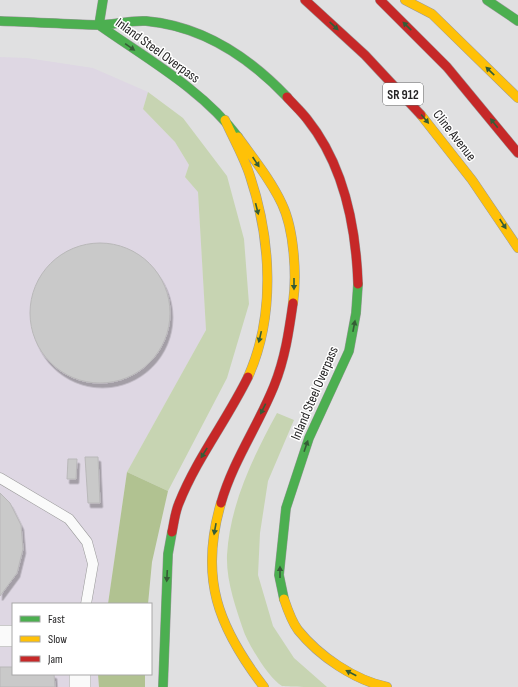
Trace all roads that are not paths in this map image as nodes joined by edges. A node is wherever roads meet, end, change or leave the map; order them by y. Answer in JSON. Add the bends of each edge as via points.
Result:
{"nodes":[{"id":1,"x":103,"y":0,"type":"edge"},
{"id":2,"x":305,"y":0,"type":"edge"},
{"id":3,"x":380,"y":0,"type":"edge"},
{"id":4,"x":405,"y":0,"type":"edge"},
{"id":5,"x":487,"y":0,"type":"edge"},
{"id":6,"x":0,"y":21,"type":"edge"},
{"id":7,"x":518,"y":21,"type":"edge"},
{"id":8,"x":98,"y":25,"type":"junction"},
{"id":9,"x":518,"y":98,"type":"edge"},
{"id":10,"x":224,"y":120,"type":"junction"},
{"id":11,"x":518,"y":153,"type":"edge"},
{"id":12,"x":518,"y":248,"type":"edge"},
{"id":13,"x":0,"y":478,"type":"edge"},
{"id":14,"x":86,"y":603,"type":"edge"},
{"id":15,"x":0,"y":636,"type":"edge"},
{"id":16,"x":12,"y":636,"type":"edge"},
{"id":17,"x":80,"y":675,"type":"edge"},
{"id":18,"x":80,"y":687,"type":"edge"},
{"id":19,"x":163,"y":687,"type":"edge"},
{"id":20,"x":264,"y":687,"type":"edge"},
{"id":21,"x":387,"y":687,"type":"edge"}],
"edges":[{"from":1,"to":8,"type":"main road"},
{"from":2,"to":12,"type":"main road","name":"Cline Avenue","number":"SR 912","one_way":true,"via":[[390,80],[424,118],[487,200]]},
{"from":11,"to":3,"type":"main road","one_way":true,"via":[[447,67]]},
{"from":9,"to":4,"type":"main road","one_way":true,"via":[[432,14]]},
{"from":5,"to":7,"type":"main road"},
{"from":6,"to":8,"type":"main road"},
{"from":8,"to":10,"type":"main road","name":"Inland Steel Overpass","one_way":true,"via":[[192,91]]},
{"from":21,"to":8,"type":"main road","name":"Inland Steel Overpass","one_way":true,"via":[[372,684],[335,665],[297,629],[285,601],[279,575],[286,508],[309,438],[349,351],[356,313],[357,249],[352,220],[327,150],[308,120],[274,83],[221,44],[192,30],[145,21]]},
{"from":10,"to":19,"type":"main road","one_way":true,"via":[[250,176],[265,238],[268,294],[254,363],[178,504],[168,554]]},
{"from":10,"to":20,"type":"main road","name":"Inland Steel Overpass","one_way":true,"via":[[256,162],[282,204],[294,258],[295,288],[286,349],[274,386],[227,482],[218,513],[211,554],[214,588],[220,614],[232,640]]},
{"from":13,"to":14,"type":"lane","via":[[69,519],[87,542],[93,564]]},
{"from":15,"to":16,"type":"street"},
{"from":17,"to":18,"type":"street"}]}
